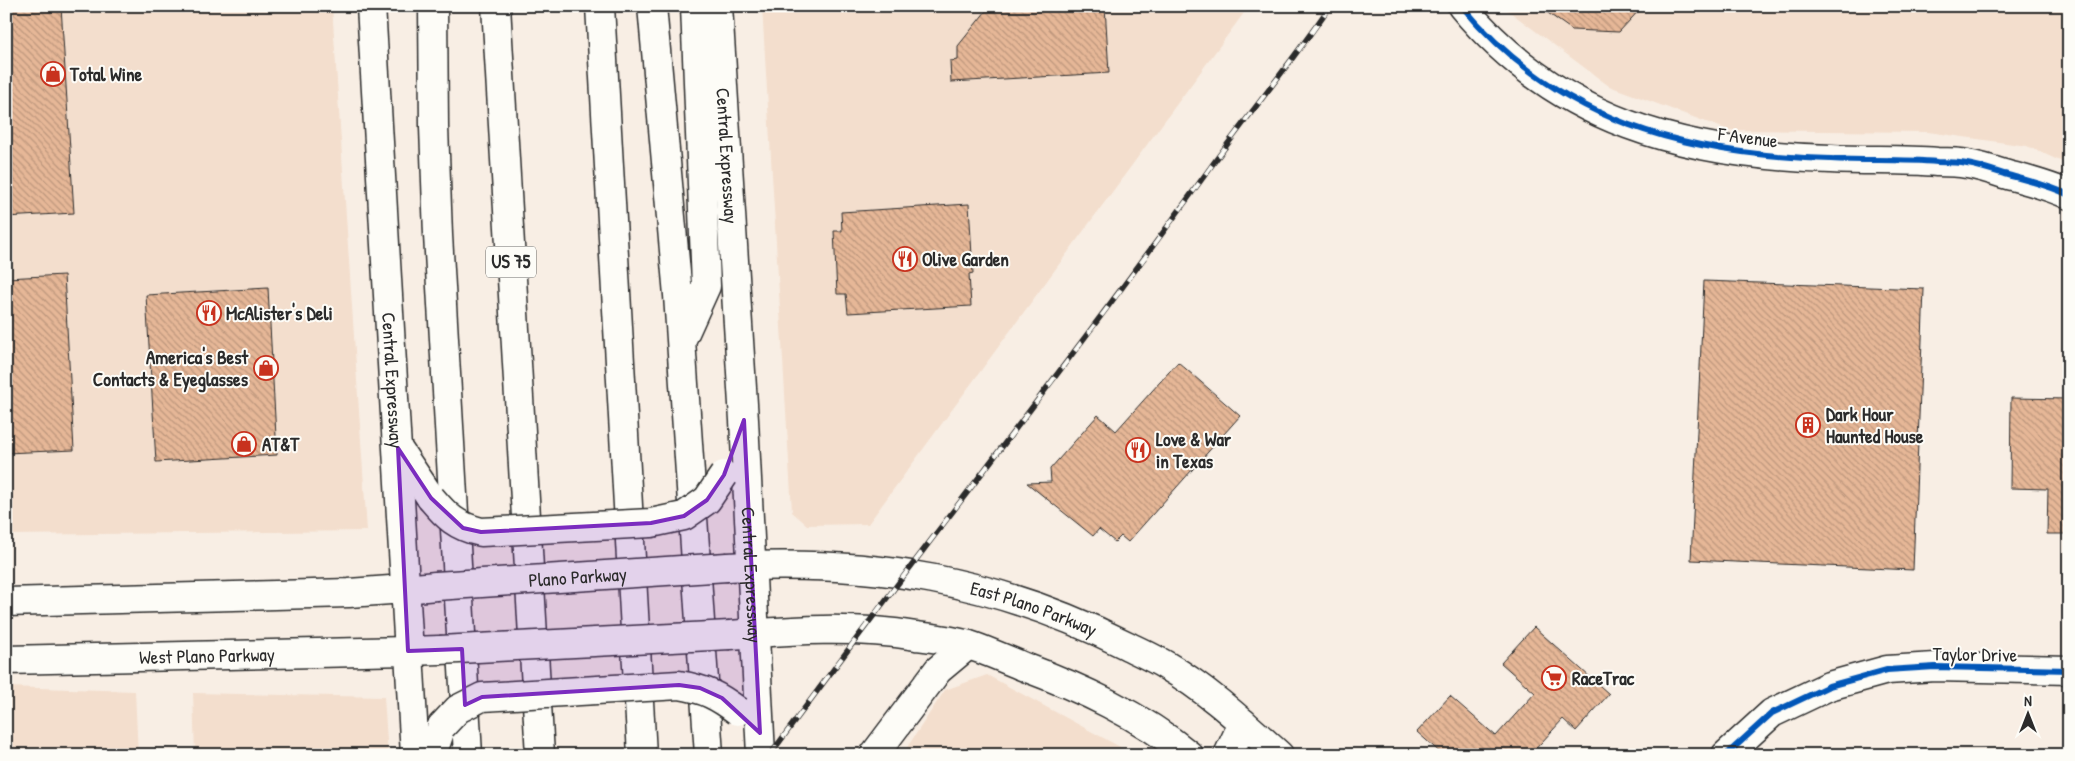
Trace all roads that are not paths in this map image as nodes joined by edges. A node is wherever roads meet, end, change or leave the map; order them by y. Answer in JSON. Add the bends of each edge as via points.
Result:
{"nodes":[{"id":1,"x":370,"y":6,"type":"edge"},
{"id":2,"x":433,"y":6,"type":"edge"},
{"id":3,"x":496,"y":6,"type":"edge"},
{"id":4,"x":600,"y":6,"type":"edge"},
{"id":5,"x":652,"y":6,"type":"edge"},
{"id":6,"x":696,"y":6,"type":"edge"},
{"id":7,"x":718,"y":6,"type":"edge"},
{"id":8,"x":1462,"y":6,"type":"edge"},
{"id":9,"x":2069,"y":195,"type":"edge"},
{"id":10,"x":681,"y":342,"type":"junction"},
{"id":11,"x":744,"y":420,"type":"junction"},
{"id":12,"x":398,"y":448,"type":"junction"},
{"id":13,"x":739,"y":566,"type":"junction"},
{"id":14,"x":404,"y":589,"type":"junction"},
{"id":15,"x":6,"y":602,"type":"edge"},
{"id":16,"x":742,"y":634,"type":"junction"},
{"id":17,"x":968,"y":645,"type":"junction"},
{"id":18,"x":408,"y":651,"type":"junction"},
{"id":19,"x":6,"y":660,"type":"edge"},
{"id":20,"x":2069,"y":670,"type":"edge"},
{"id":21,"x":1243,"y":723,"type":"junction"},
{"id":22,"x":761,"y":744,"type":"edge"},
{"id":23,"x":415,"y":755,"type":"edge"},
{"id":24,"x":432,"y":755,"type":"edge"},
{"id":25,"x":468,"y":755,"type":"edge"},
{"id":26,"x":540,"y":755,"type":"edge"},
{"id":27,"x":642,"y":755,"type":"edge"},
{"id":28,"x":709,"y":755,"type":"edge"},
{"id":29,"x":874,"y":755,"type":"edge"},
{"id":30,"x":1189,"y":755,"type":"edge"},
{"id":31,"x":1228,"y":755,"type":"edge"},
{"id":32,"x":1279,"y":755,"type":"edge"},
{"id":33,"x":1726,"y":755,"type":"edge"}],
"edges":[{"from":1,"to":12,"type":"main road","name":"Central Expressway"},
{"from":2,"to":25,"type":"main road","via":[[438,235]]},
{"from":3,"to":26,"type":"main road","number":"US 75"},
{"from":4,"to":27,"type":"main road"},
{"from":5,"to":10,"type":"main road"},
{"from":6,"to":10,"type":"main road","via":[[706,286]]},
{"from":7,"to":11,"type":"main road","name":"Central Expressway"},
{"from":8,"to":9,"type":"main road","name":"F Avenue","via":[[1526,69],[1556,91],[1640,129],[1689,144],[1782,157],[1967,164],[2051,186]]},
{"from":10,"to":28,"type":"main road"},
{"from":11,"to":12,"type":"main road","bridge":true,"via":[[724,475],[707,500],[684,516],[651,523],[481,532],[463,528],[446,516],[430,498]]},
{"from":11,"to":13,"type":"main road","name":"Central Expressway"},
{"from":12,"to":14,"type":"main road","name":"Central Expressway"},
{"from":13,"to":14,"type":"main road","name":"Plano Parkway","bridge":true},
{"from":13,"to":16,"type":"main road","name":"Central Expressway"},
{"from":13,"to":21,"type":"main road","name":"East Plano Parkway","via":[[814,566],[906,573],[1008,597],[1066,617],[1167,666]]},
{"from":14,"to":15,"type":"main road"},
{"from":14,"to":18,"type":"main road","name":"Central Expressway"},
{"from":16,"to":17,"type":"main road","via":[[861,630]]},
{"from":16,"to":18,"type":"main road","bridge":true},
{"from":16,"to":22,"type":"main road","name":"Central Expressway"},
{"from":17,"to":29,"type":"main road","via":[[938,670]]},
{"from":17,"to":30,"type":"main road","via":[[1075,686],[1174,742]]},
{"from":18,"to":19,"type":"main road","name":"West Plano Parkway"},
{"from":18,"to":23,"type":"main road","name":"Central Expressway"},
{"from":20,"to":33,"type":"main road","name":"Taylor Drive","via":[[1935,667],[1887,670],[1829,686],[1772,712]]},
{"from":21,"to":31,"type":"main road"},
{"from":21,"to":32,"type":"main road","name":"East Plano Parkway"},
{"from":22,"to":24,"type":"main road","bridge":true,"via":[[738,711],[722,698],[700,688],[680,685],[482,697],[458,709],[442,726]]}]}
